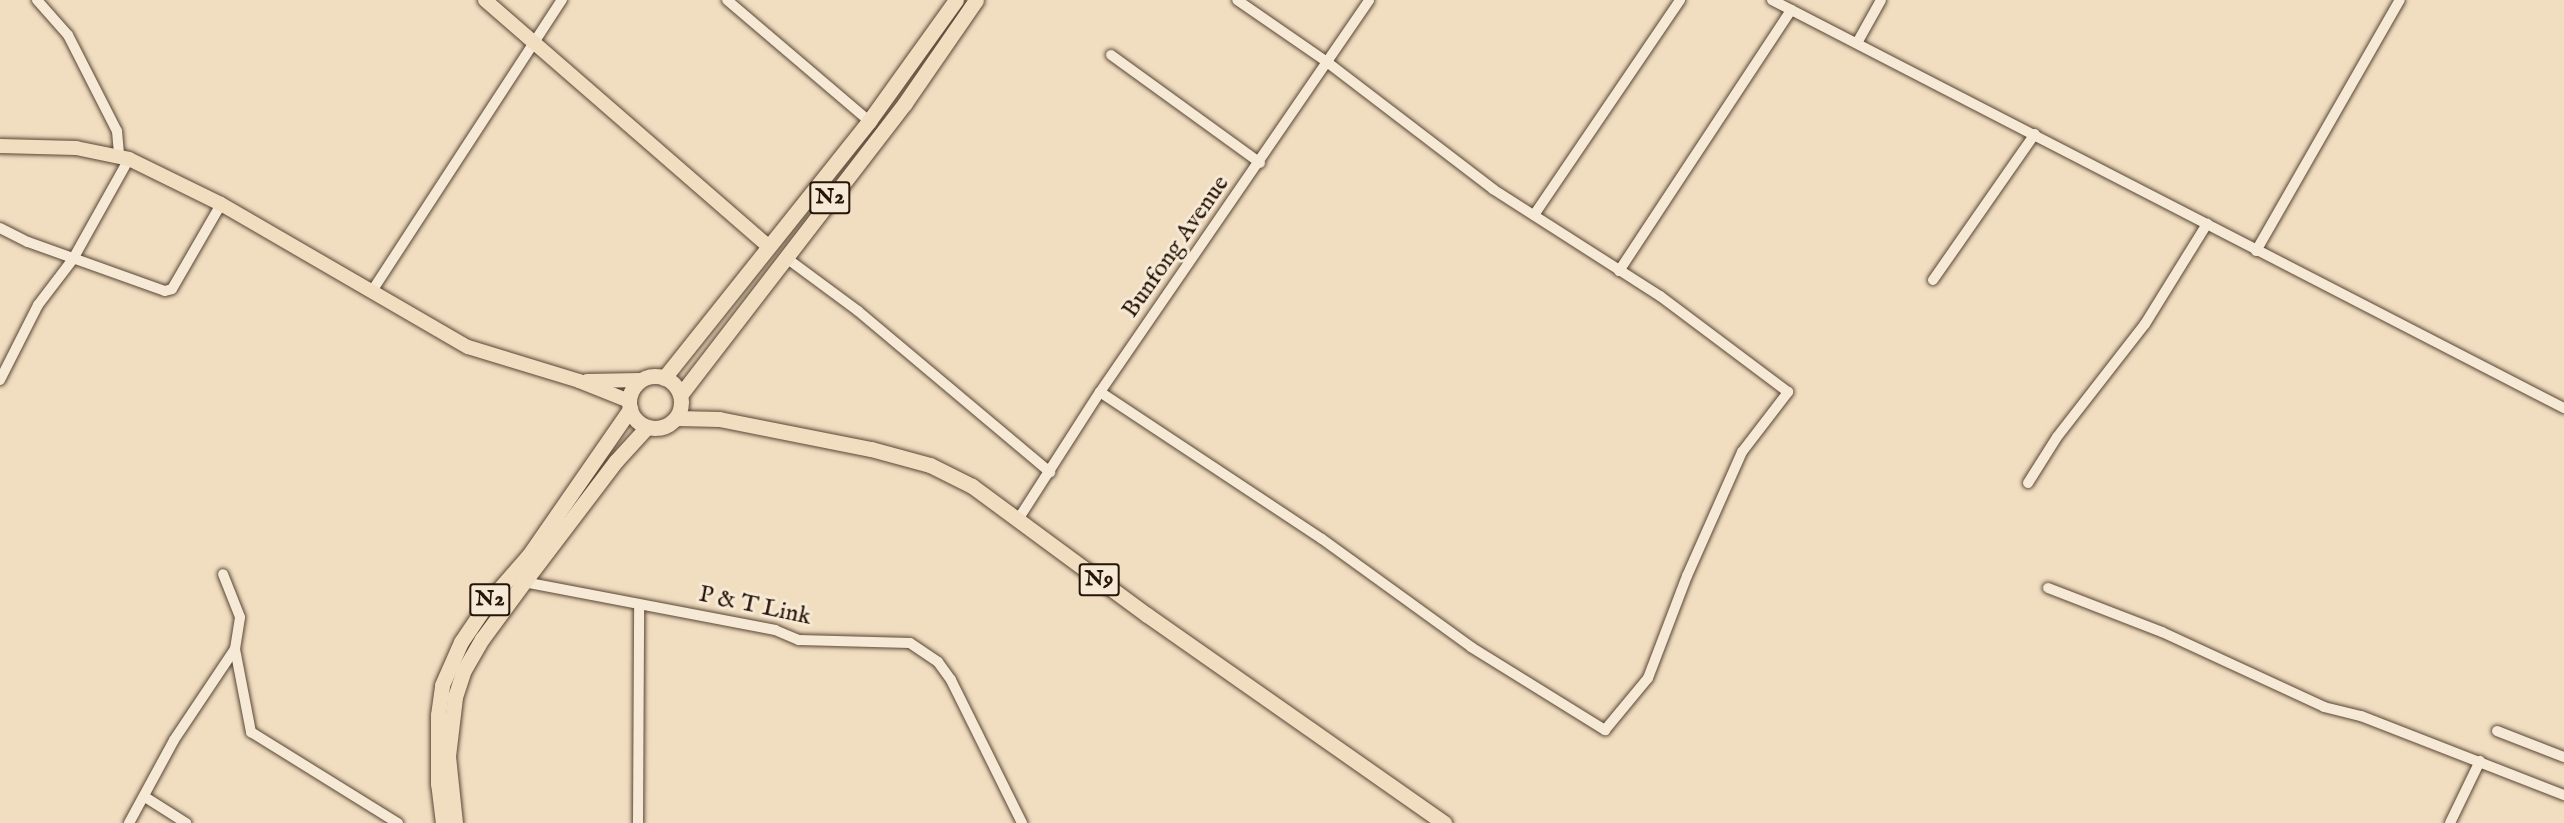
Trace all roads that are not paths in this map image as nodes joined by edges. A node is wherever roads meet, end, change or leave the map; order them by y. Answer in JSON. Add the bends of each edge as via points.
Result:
{"nodes":[{"id":1,"x":37,"y":0,"type":"edge"},
{"id":2,"x":485,"y":0,"type":"edge"},
{"id":3,"x":562,"y":0,"type":"edge"},
{"id":4,"x":727,"y":0,"type":"edge"},
{"id":5,"x":956,"y":0,"type":"edge"},
{"id":6,"x":976,"y":0,"type":"edge"},
{"id":7,"x":1237,"y":0,"type":"edge"},
{"id":8,"x":1369,"y":0,"type":"edge"},
{"id":9,"x":1680,"y":0,"type":"edge"},
{"id":10,"x":1772,"y":0,"type":"edge"},
{"id":11,"x":1881,"y":0,"type":"edge"},
{"id":12,"x":2400,"y":0,"type":"edge"},
{"id":13,"x":1791,"y":10,"type":"junction"},
{"id":14,"x":533,"y":43,"type":"junction"},
{"id":15,"x":1857,"y":44,"type":"junction"},
{"id":16,"x":1111,"y":55,"type":"dead end"},
{"id":17,"x":1327,"y":62,"type":"junction"},
{"id":18,"x":869,"y":121,"type":"junction"},
{"id":19,"x":2035,"y":134,"type":"junction"},
{"id":20,"x":0,"y":146,"type":"edge"},
{"id":21,"x":124,"y":157,"type":"junction"},
{"id":22,"x":1260,"y":163,"type":"junction"},
{"id":23,"x":221,"y":204,"type":"junction"},
{"id":24,"x":1534,"y":215,"type":"junction"},
{"id":25,"x":2207,"y":224,"type":"junction"},
{"id":26,"x":0,"y":228,"type":"edge"},
{"id":27,"x":768,"y":246,"type":"junction"},
{"id":28,"x":2256,"y":252,"type":"junction"},
{"id":29,"x":785,"y":256,"type":"junction"},
{"id":30,"x":73,"y":259,"type":"junction"},
{"id":31,"x":1619,"y":271,"type":"junction"},
{"id":32,"x":1933,"y":280,"type":"dead end"},
{"id":33,"x":372,"y":291,"type":"junction"},
{"id":34,"x":664,"y":378,"type":"junction"},
{"id":35,"x":0,"y":380,"type":"edge"},
{"id":36,"x":641,"y":380,"type":"junction"},
{"id":37,"x":579,"y":381,"type":"junction"},
{"id":38,"x":1100,"y":392,"type":"junction"},
{"id":39,"x":681,"y":398,"type":"junction"},
{"id":40,"x":630,"y":405,"type":"junction"},
{"id":41,"x":2564,"y":408,"type":"edge"},
{"id":42,"x":677,"y":418,"type":"junction"},
{"id":43,"x":719,"y":419,"type":"junction"},
{"id":44,"x":647,"y":427,"type":"junction"},
{"id":45,"x":1050,"y":472,"type":"junction"},
{"id":46,"x":2028,"y":483,"type":"dead end"},
{"id":47,"x":1019,"y":518,"type":"junction"},
{"id":48,"x":223,"y":574,"type":"dead end"},
{"id":49,"x":524,"y":582,"type":"junction"},
{"id":50,"x":2048,"y":588,"type":"dead end"},
{"id":51,"x":639,"y":607,"type":"junction"},
{"id":52,"x":235,"y":649,"type":"junction"},
{"id":53,"x":2497,"y":731,"type":"dead end"},
{"id":54,"x":2564,"y":757,"type":"edge"},
{"id":55,"x":2480,"y":761,"type":"junction"},
{"id":56,"x":2564,"y":795,"type":"edge"},
{"id":57,"x":145,"y":797,"type":"junction"},
{"id":58,"x":1440,"y":822,"type":"edge"},
{"id":59,"x":129,"y":823,"type":"edge"},
{"id":60,"x":186,"y":823,"type":"edge"},
{"id":61,"x":398,"y":823,"type":"edge"},
{"id":62,"x":443,"y":823,"type":"edge"},
{"id":63,"x":455,"y":823,"type":"edge"},
{"id":64,"x":638,"y":823,"type":"edge"},
{"id":65,"x":1022,"y":823,"type":"edge"},
{"id":66,"x":2450,"y":823,"type":"edge"}],
"edges":[{"from":1,"to":21,"type":"street","via":[[68,35],[117,131]]},
{"from":2,"to":14,"type":"main road"},
{"from":3,"to":14,"type":"street"},
{"from":4,"to":18,"type":"street"},
{"from":5,"to":18,"type":"highway","number":"N2"},
{"from":6,"to":29,"type":"highway","number":"N2","via":[[904,103]]},
{"from":7,"to":17,"type":"street"},
{"from":8,"to":17,"type":"street","name":"Bunfong Avenue"},
{"from":9,"to":24,"type":"street"},
{"from":10,"to":13,"type":"street"},
{"from":11,"to":15,"type":"street"},
{"from":12,"to":28,"type":"street"},
{"from":13,"to":15,"type":"street"},
{"from":13,"to":31,"type":"street","via":[[1738,97]]},
{"from":14,"to":27,"type":"main road"},
{"from":14,"to":33,"type":"street"},
{"from":15,"to":19,"type":"street"},
{"from":16,"to":22,"type":"street"},
{"from":17,"to":22,"type":"street","name":"Bunfong Avenue"},
{"from":17,"to":24,"type":"street","via":[[1457,163]]},
{"from":18,"to":27,"type":"highway","number":"N2"},
{"from":19,"to":25,"type":"street"},
{"from":19,"to":32,"type":"street"},
{"from":20,"to":21,"type":"main road","via":[[76,147]]},
{"from":21,"to":23,"type":"main road"},
{"from":21,"to":30,"type":"street"},
{"from":22,"to":38,"type":"street","name":"Bunfong Avenue"},
{"from":23,"to":30,"type":"street","via":[[172,289],[165,291]]},
{"from":23,"to":33,"type":"main road"},
{"from":24,"to":31,"type":"street"},
{"from":25,"to":28,"type":"street"},
{"from":25,"to":46,"type":"street","via":[[2145,324],[2057,437]]},
{"from":26,"to":30,"type":"street"},
{"from":27,"to":34,"type":"highway","number":"N2"},
{"from":28,"to":41,"type":"street"},
{"from":29,"to":39,"type":"highway","number":"N2"},
{"from":29,"to":45,"type":"street","via":[[858,311]]},
{"from":30,"to":35,"type":"street","via":[[38,304]]},
{"from":31,"to":38,"type":"street","via":[[1729,344],[1788,392],[1742,452],[1687,576],[1648,678],[1605,730],[1471,646],[1322,539]]},
{"from":33,"to":37,"type":"main road","via":[[468,347]]},
{"from":34,"to":36,"type":"highway"},
{"from":34,"to":39,"type":"highway"},
{"from":36,"to":37,"type":"main road"},
{"from":36,"to":40,"type":"highway"},
{"from":37,"to":40,"type":"main road"},
{"from":38,"to":45,"type":"street","name":"Bunfong Avenue"},
{"from":39,"to":42,"type":"highway"},
{"from":39,"to":43,"type":"highway","number":"N9"},
{"from":40,"to":44,"type":"highway"},
{"from":40,"to":62,"type":"highway","number":"N2","via":[[529,555],[488,602],[461,642],[442,685],[438,715],[438,784]]},
{"from":42,"to":43,"type":"highway","number":"N9"},
{"from":42,"to":44,"type":"highway","via":[[664,428]]},
{"from":43,"to":47,"type":"highway","number":"N9","via":[[871,448],[930,465],[972,486]]},
{"from":44,"to":49,"type":"highway","number":"N2","via":[[616,461]]},
{"from":45,"to":47,"type":"street","name":"Bunfong Avenue"},
{"from":47,"to":58,"type":"highway","number":"N9","via":[[1147,615]]},
{"from":48,"to":52,"type":"street","via":[[240,617]]},
{"from":49,"to":51,"type":"street","name":"P & T Link"},
{"from":49,"to":63,"type":"highway","number":"N2","via":[[482,639],[455,697],[448,756]]},
{"from":50,"to":55,"type":"street","via":[[2163,632],[2324,707],[2361,716]]},
{"from":51,"to":64,"type":"street"},
{"from":51,"to":65,"type":"street","name":"P & T Link","via":[[775,630],[800,639],[910,643],[938,662],[951,680]]},
{"from":52,"to":57,"type":"street","via":[[174,740]]},
{"from":52,"to":61,"type":"street","via":[[251,732]]},
{"from":53,"to":54,"type":"street"},
{"from":55,"to":56,"type":"street"},
{"from":55,"to":66,"type":"street"},
{"from":57,"to":59,"type":"street"},
{"from":57,"to":60,"type":"street"}]}
